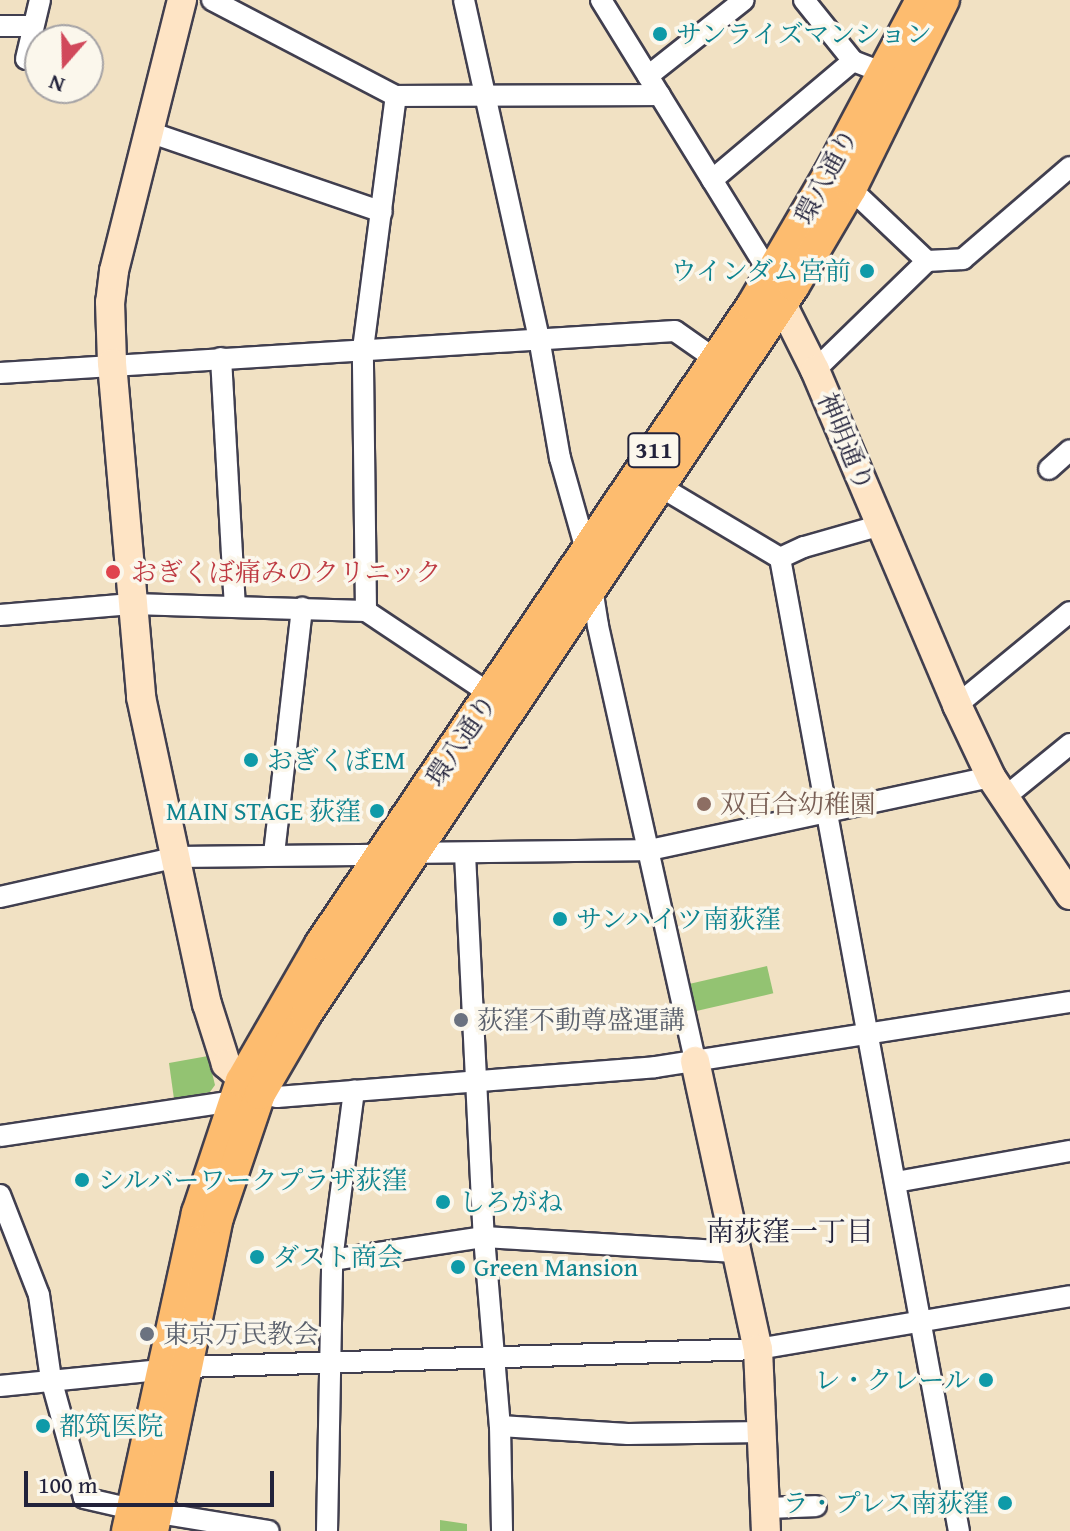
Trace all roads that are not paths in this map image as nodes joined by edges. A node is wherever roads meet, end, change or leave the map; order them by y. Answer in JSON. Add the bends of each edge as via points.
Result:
{"nodes":[{"id":1,"x":40,"y":0,"type":"edge"},
{"id":2,"x":182,"y":0,"type":"edge"},
{"id":3,"x":212,"y":0,"type":"edge"},
{"id":4,"x":464,"y":0,"type":"edge"},
{"id":5,"x":601,"y":0,"type":"edge"},
{"id":6,"x":744,"y":0,"type":"edge"},
{"id":7,"x":804,"y":0,"type":"edge"},
{"id":8,"x":902,"y":0,"type":"edge"},
{"id":9,"x":921,"y":0,"type":"edge"},
{"id":10,"x":944,"y":0,"type":"edge"},
{"id":11,"x":963,"y":0,"type":"edge"},
{"id":12,"x":33,"y":24,"type":"edge"},
{"id":13,"x":0,"y":26,"type":"edge"},
{"id":14,"x":24,"y":26,"type":"edge"},
{"id":15,"x":853,"y":61,"type":"junction"},
{"id":16,"x":892,"y":70,"type":"junction"},
{"id":17,"x":648,"y":76,"type":"junction"},
{"id":18,"x":660,"y":95,"type":"junction"},
{"id":19,"x":396,"y":96,"type":"junction"},
{"id":20,"x":483,"y":96,"type":"junction"},
{"id":21,"x":149,"y":132,"type":"junction"},
{"id":22,"x":1070,"y":167,"type":"edge"},
{"id":23,"x":712,"y":180,"type":"junction"},
{"id":24,"x":851,"y":189,"type":"junction"},
{"id":25,"x":382,"y":212,"type":"junction"},
{"id":26,"x":927,"y":261,"type":"junction"},
{"id":27,"x":776,"y":291,"type":"junction"},
{"id":28,"x":539,"y":338,"type":"junction"},
{"id":29,"x":363,"y":349,"type":"junction"},
{"id":30,"x":221,"y":358,"type":"junction"},
{"id":31,"x":715,"y":359,"type":"junction"},
{"id":32,"x":112,"y":363,"type":"junction"},
{"id":33,"x":815,"y":370,"type":"junction"},
{"id":34,"x":0,"y":373,"type":"edge"},
{"id":35,"x":1070,"y":450,"type":"edge"},
{"id":36,"x":1049,"y":469,"type":"dead end"},
{"id":37,"x":661,"y":487,"type":"junction"},
{"id":38,"x":881,"y":525,"type":"junction"},
{"id":39,"x":586,"y":550,"type":"junction"},
{"id":40,"x":780,"y":558,"type":"junction"},
{"id":41,"x":593,"y":589,"type":"junction"},
{"id":42,"x":132,"y":604,"type":"junction"},
{"id":43,"x":235,"y":607,"type":"junction"},
{"id":44,"x":302,"y":608,"type":"junction"},
{"id":45,"x":366,"y":611,"type":"junction"},
{"id":46,"x":1070,"y":612,"type":"edge"},
{"id":47,"x":0,"y":615,"type":"edge"},
{"id":48,"x":492,"y":695,"type":"junction"},
{"id":49,"x":957,"y":705,"type":"junction"},
{"id":50,"x":1070,"y":744,"type":"edge"},
{"id":51,"x":998,"y":787,"type":"junction"},
{"id":52,"x":826,"y":812,"type":"junction"},
{"id":53,"x":650,"y":850,"type":"junction"},
{"id":54,"x":414,"y":853,"type":"junction"},
{"id":55,"x":274,"y":854,"type":"junction"},
{"id":56,"x":465,"y":854,"type":"junction"},
{"id":57,"x":381,"y":855,"type":"junction"},
{"id":58,"x":177,"y":857,"type":"junction"},
{"id":59,"x":1070,"y":895,"type":"edge"},
{"id":60,"x":0,"y":897,"type":"edge"},
{"id":61,"x":1070,"y":1002,"type":"edge"},
{"id":62,"x":867,"y":1034,"type":"junction"},
{"id":63,"x":695,"y":1061,"type":"junction"},
{"id":64,"x":477,"y":1079,"type":"junction"},
{"id":65,"x":354,"y":1090,"type":"junction"},
{"id":66,"x":245,"y":1092,"type":"junction"},
{"id":67,"x":0,"y":1136,"type":"edge"},
{"id":68,"x":1070,"y":1151,"type":"edge"},
{"id":69,"x":896,"y":1182,"type":"junction"},
{"id":70,"x":0,"y":1195,"type":"edge"},
{"id":71,"x":484,"y":1237,"type":"junction"},
{"id":72,"x":736,"y":1252,"type":"junction"},
{"id":73,"x":332,"y":1260,"type":"junction"},
{"id":74,"x":1070,"y":1296,"type":"edge"},
{"id":75,"x":921,"y":1322,"type":"junction"},
{"id":76,"x":758,"y":1349,"type":"junction"},
{"id":77,"x":493,"y":1358,"type":"junction"},
{"id":78,"x":329,"y":1362,"type":"junction"},
{"id":79,"x":174,"y":1368,"type":"junction"},
{"id":80,"x":51,"y":1379,"type":"junction"},
{"id":81,"x":0,"y":1386,"type":"edge"},
{"id":82,"x":500,"y":1426,"type":"junction"},
{"id":83,"x":763,"y":1432,"type":"junction"},
{"id":84,"x":816,"y":1506,"type":"dead end"},
{"id":85,"x":139,"y":1513,"type":"edge"},
{"id":86,"x":765,"y":1520,"type":"edge"},
{"id":87,"x":153,"y":1531,"type":"edge"},
{"id":88,"x":269,"y":1531,"type":"edge"},
{"id":89,"x":327,"y":1531,"type":"edge"},
{"id":90,"x":502,"y":1531,"type":"edge"},
{"id":91,"x":959,"y":1531,"type":"edge"}],
"edges":[{"from":1,"to":12,"type":"street"},
{"from":2,"to":21,"type":"street"},
{"from":3,"to":19,"type":"street"},
{"from":4,"to":20,"type":"street"},
{"from":5,"to":17,"type":"street","name":"神明通り"},
{"from":6,"to":17,"type":"street"},
{"from":7,"to":15,"type":"street"},
{"from":8,"to":16,"type":"main road","via":[[885,32]]},
{"from":9,"to":16,"type":"main road","name":"環八通り","number":"311"},
{"from":10,"to":16,"type":"main road","name":"環八通り","number":"311"},
{"from":11,"to":16,"type":"main road","via":[[946,31]]},
{"from":13,"to":14,"type":"street"},
{"from":15,"to":16,"type":"street"},
{"from":15,"to":23,"type":"street"},
{"from":16,"to":24,"type":"main road","name":"環八通り","number":"311"},
{"from":16,"to":27,"type":"main road","name":"環八通り","number":"311","via":[[828,175]]},
{"from":17,"to":18,"type":"street","name":"神明通り"},
{"from":18,"to":20,"type":"street"},
{"from":18,"to":23,"type":"street","name":"神明通り"},
{"from":19,"to":20,"type":"street"},
{"from":19,"to":25,"type":"street"},
{"from":20,"to":28,"type":"street"},
{"from":21,"to":25,"type":"street"},
{"from":21,"to":32,"type":"street","via":[[114,271]]},
{"from":22,"to":26,"type":"street","via":[[963,259]]},
{"from":23,"to":27,"type":"street","name":"神明通り"},
{"from":24,"to":26,"type":"street"},
{"from":24,"to":27,"type":"main road","name":"環八通り","number":"311"},
{"from":25,"to":29,"type":"street"},
{"from":26,"to":33,"type":"street"},
{"from":27,"to":31,"type":"main road","name":"環八通り","number":"311"},
{"from":27,"to":33,"type":"street","name":"神明通り"},
{"from":27,"to":37,"type":"main road","name":"環八通り","number":"311"},
{"from":28,"to":29,"type":"street"},
{"from":28,"to":31,"type":"street","via":[[675,331]]},
{"from":28,"to":39,"type":"street","via":[[560,458]]},
{"from":29,"to":30,"type":"street"},
{"from":29,"to":45,"type":"street"},
{"from":30,"to":32,"type":"street"},
{"from":30,"to":43,"type":"street"},
{"from":31,"to":39,"type":"main road","name":"環八通り","number":"311"},
{"from":32,"to":34,"type":"street"},
{"from":32,"to":42,"type":"street"},
{"from":33,"to":38,"type":"street","name":"神明通り"},
{"from":35,"to":36,"type":"street"},
{"from":37,"to":40,"type":"street"},
{"from":37,"to":41,"type":"main road","name":"環八通り","number":"311"},
{"from":38,"to":40,"type":"street"},
{"from":38,"to":49,"type":"street","name":"神明通り"},
{"from":39,"to":41,"type":"street"},
{"from":39,"to":48,"type":"main road","name":"環八通り","number":"311"},
{"from":40,"to":52,"type":"street"},
{"from":41,"to":53,"type":"street"},
{"from":41,"to":54,"type":"main road","name":"環八通り","number":"311"},
{"from":42,"to":43,"type":"street"},
{"from":42,"to":47,"type":"street"},
{"from":42,"to":58,"type":"street","via":[[141,697]]},
{"from":43,"to":44,"type":"street"},
{"from":44,"to":45,"type":"street"},
{"from":44,"to":55,"type":"street"},
{"from":45,"to":48,"type":"street"},
{"from":46,"to":49,"type":"street"},
{"from":48,"to":57,"type":"main road","name":"環八通り","number":"311"},
{"from":49,"to":51,"type":"street","name":"神明通り"},
{"from":50,"to":51,"type":"street"},
{"from":51,"to":52,"type":"street"},
{"from":51,"to":59,"type":"street","name":"神明通り"},
{"from":52,"to":53,"type":"street"},
{"from":52,"to":62,"type":"street"},
{"from":53,"to":56,"type":"street"},
{"from":53,"to":63,"type":"street"},
{"from":54,"to":56,"type":"street"},
{"from":54,"to":66,"type":"main road","name":"環八通り","number":"311","via":[[300,1025]]},
{"from":55,"to":57,"type":"street"},
{"from":55,"to":58,"type":"street"},
{"from":56,"to":64,"type":"street"},
{"from":57,"to":66,"type":"main road","name":"環八通り","number":"311","via":[[320,944]]},
{"from":58,"to":60,"type":"street"},
{"from":58,"to":66,"type":"street","via":[[207,1004],[226,1064]]},
{"from":61,"to":62,"type":"street"},
{"from":62,"to":63,"type":"street"},
{"from":62,"to":69,"type":"street"},
{"from":63,"to":64,"type":"street"},
{"from":63,"to":72,"type":"street"},
{"from":64,"to":65,"type":"street"},
{"from":64,"to":71,"type":"street"},
{"from":65,"to":66,"type":"street","via":[[277,1097]]},
{"from":65,"to":73,"type":"street"},
{"from":66,"to":67,"type":"street"},
{"from":66,"to":79,"type":"main road","name":"環八通り","number":"311","via":[[218,1218]]},
{"from":68,"to":69,"type":"street"},
{"from":69,"to":75,"type":"street"},
{"from":70,"to":80,"type":"street","via":[[39,1295]]},
{"from":71,"to":72,"type":"street"},
{"from":71,"to":73,"type":"street"},
{"from":71,"to":77,"type":"street"},
{"from":72,"to":76,"type":"street"},
{"from":73,"to":78,"type":"street"},
{"from":74,"to":75,"type":"street"},
{"from":75,"to":76,"type":"street"},
{"from":75,"to":91,"type":"street"},
{"from":76,"to":77,"type":"street"},
{"from":76,"to":83,"type":"street"},
{"from":77,"to":78,"type":"street"},
{"from":77,"to":82,"type":"street"},
{"from":78,"to":79,"type":"street"},
{"from":78,"to":89,"type":"street"},
{"from":79,"to":80,"type":"street"},
{"from":79,"to":85,"type":"main road","name":"環八通り","number":"311"},
{"from":80,"to":81,"type":"street"},
{"from":80,"to":85,"type":"street","via":[[84,1498]]},
{"from":82,"to":83,"type":"street","via":[[628,1434]]},
{"from":82,"to":90,"type":"street"},
{"from":83,"to":86,"type":"street"},
{"from":84,"to":86,"type":"street"},
{"from":85,"to":87,"type":"main road","name":"環八通り","number":"311"},
{"from":85,"to":88,"type":"street"}]}
